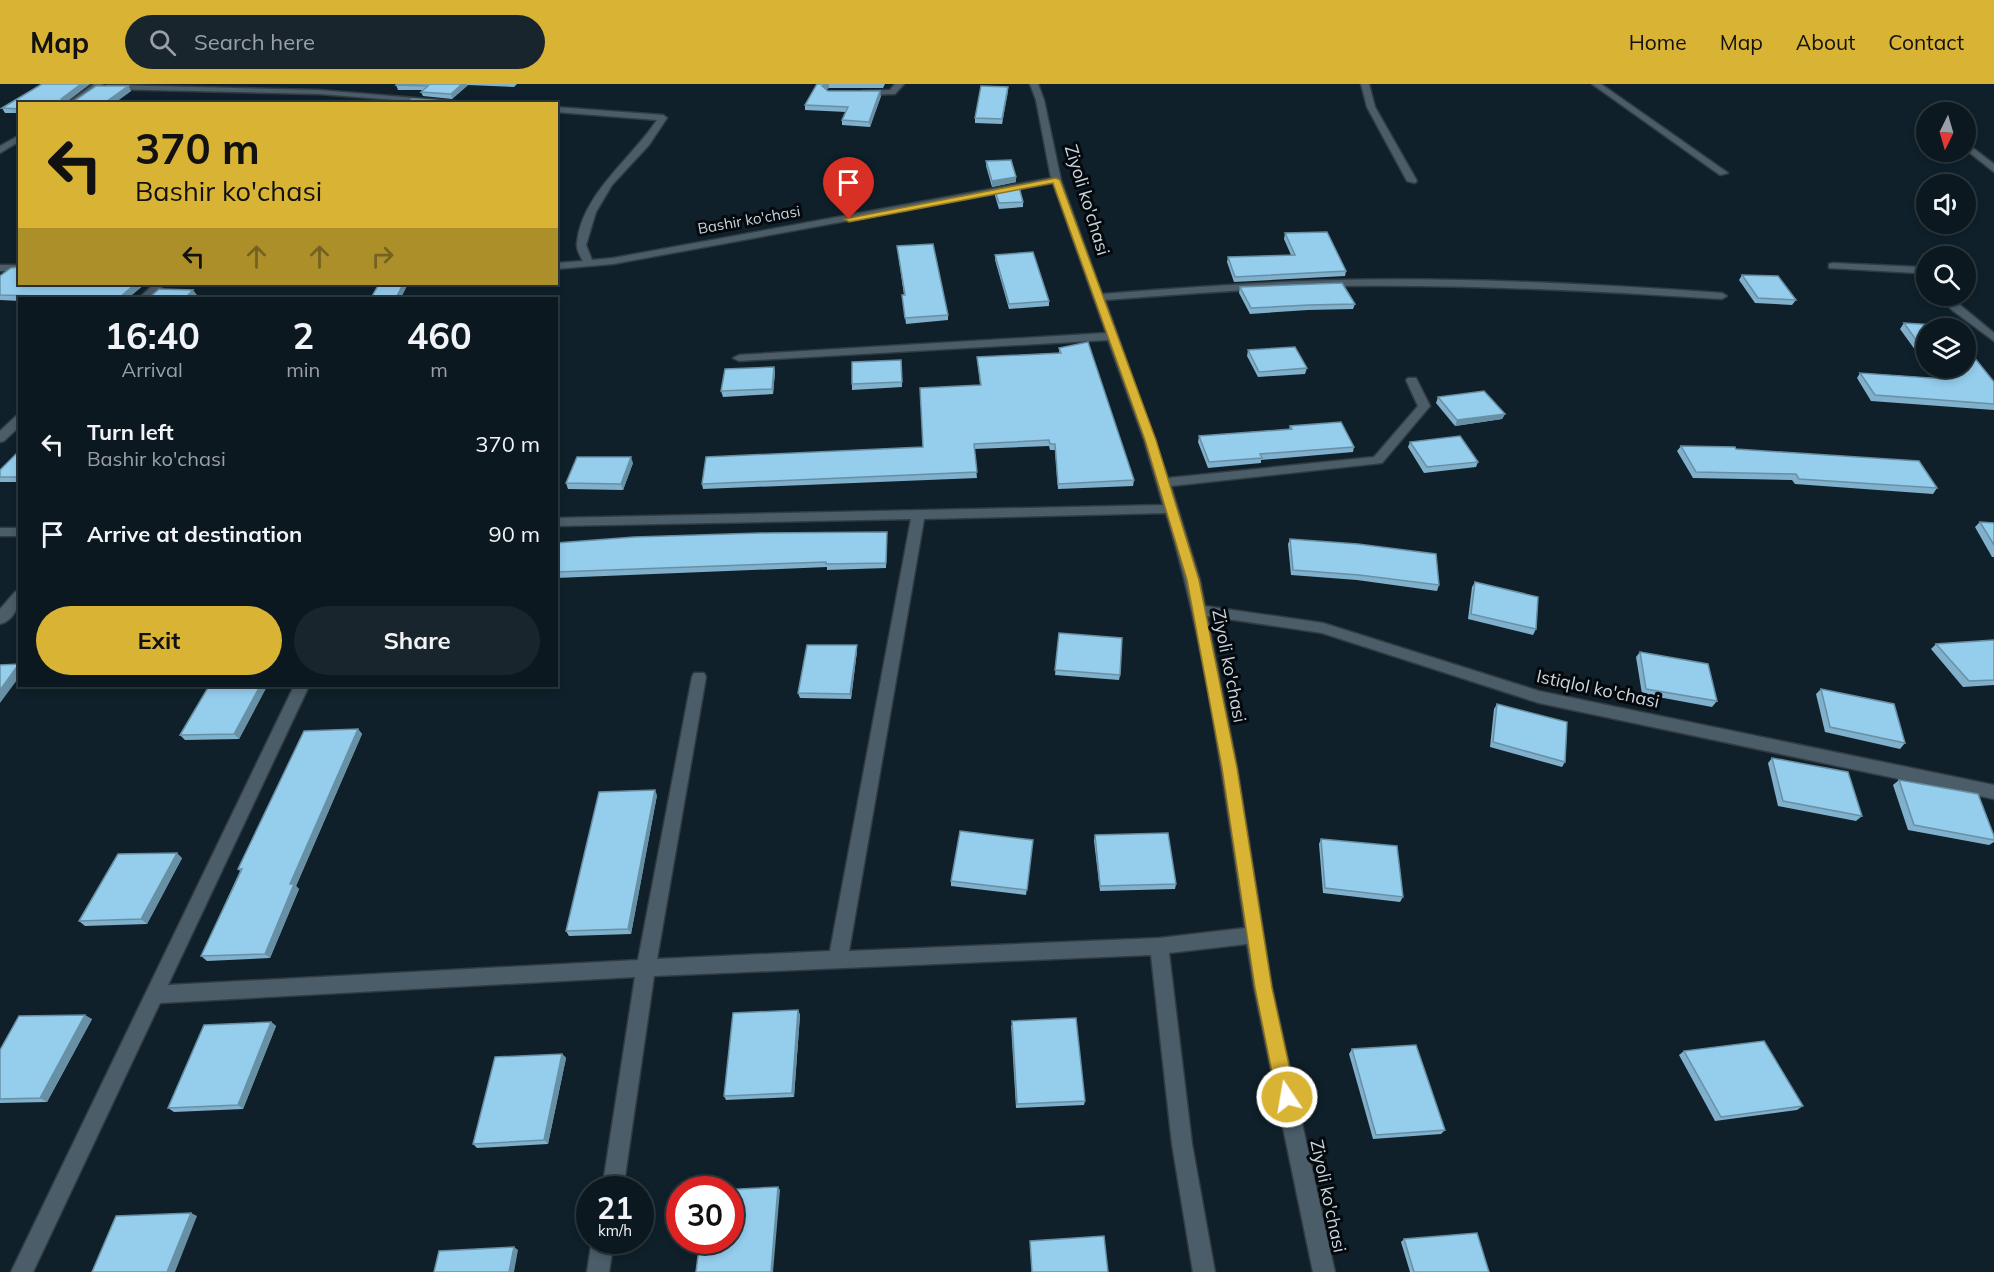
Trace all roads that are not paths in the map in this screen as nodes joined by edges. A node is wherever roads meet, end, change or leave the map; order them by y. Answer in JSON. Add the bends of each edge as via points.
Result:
{"nodes":[{"id":1,"x":900,"y":84,"type":"edge"},
{"id":2,"x":1034,"y":84,"type":"edge"},
{"id":3,"x":1365,"y":84,"type":"edge"},
{"id":4,"x":1596,"y":84,"type":"edge"},
{"id":5,"x":98,"y":85,"type":"edge"},
{"id":6,"x":849,"y":93,"type":"edge"},
{"id":7,"x":361,"y":94,"type":"junction"},
{"id":8,"x":73,"y":102,"type":"edge"},
{"id":9,"x":353,"y":102,"type":"edge"},
{"id":10,"x":460,"y":102,"type":"edge"},
{"id":11,"x":558,"y":109,"type":"edge"},
{"id":12,"x":18,"y":138,"type":"edge"},
{"id":13,"x":0,"y":150,"type":"edge"},
{"id":14,"x":1976,"y":154,"type":"edge"},
{"id":15,"x":1994,"y":169,"type":"edge"},
{"id":16,"x":1723,"y":173,"type":"dead end"},
{"id":17,"x":1056,"y":180,"type":"junction"},
{"id":18,"x":1412,"y":181,"type":"dead end"},
{"id":19,"x":589,"y":264,"type":"junction"},
{"id":20,"x":1833,"y":266,"type":"dead end"},
{"id":21,"x":0,"y":267,"type":"edge"},
{"id":22,"x":558,"y":267,"type":"edge"},
{"id":23,"x":18,"y":268,"type":"edge"},
{"id":24,"x":1916,"y":270,"type":"edge"},
{"id":25,"x":159,"y":285,"type":"edge"},
{"id":26,"x":1722,"y":296,"type":"dead end"},
{"id":27,"x":145,"y":297,"type":"edge"},
{"id":28,"x":1098,"y":297,"type":"junction"},
{"id":29,"x":1954,"y":306,"type":"edge"},
{"id":30,"x":1112,"y":336,"type":"junction"},
{"id":31,"x":1994,"y":338,"type":"edge"},
{"id":32,"x":739,"y":358,"type":"dead end"},
{"id":33,"x":1412,"y":380,"type":"dead end"},
{"id":34,"x":18,"y":421,"type":"edge"},
{"id":35,"x":0,"y":438,"type":"edge"},
{"id":36,"x":1163,"y":483,"type":"junction"},
{"id":37,"x":1171,"y":509,"type":"junction"},
{"id":38,"x":918,"y":515,"type":"junction"},
{"id":39,"x":558,"y":522,"type":"edge"},
{"id":40,"x":0,"y":532,"type":"edge"},
{"id":41,"x":18,"y":532,"type":"edge"},
{"id":42,"x":18,"y":597,"type":"edge"},
{"id":43,"x":1199,"y":610,"type":"junction"},
{"id":44,"x":0,"y":619,"type":"edge"},
{"id":45,"x":699,"y":677,"type":"dead end"},
{"id":46,"x":301,"y":687,"type":"edge"},
{"id":47,"x":1994,"y":792,"type":"edge"},
{"id":48,"x":1254,"y":935,"type":"junction"},
{"id":49,"x":1159,"y":946,"type":"junction"},
{"id":50,"x":838,"y":960,"type":"junction"},
{"id":51,"x":646,"y":968,"type":"junction"},
{"id":52,"x":156,"y":994,"type":"junction"},
{"id":53,"x":614,"y":1176,"type":"edge"},
{"id":54,"x":601,"y":1254,"type":"edge"},
{"id":55,"x":22,"y":1272,"type":"edge"},
{"id":56,"x":598,"y":1272,"type":"edge"},
{"id":57,"x":1204,"y":1272,"type":"edge"},
{"id":58,"x":1324,"y":1272,"type":"edge"}],
"edges":[{"from":1,"to":6,"type":"street","via":[[892,92]]},
{"from":2,"to":17,"type":"street","name":"Ziyoli ko'chasi"},
{"from":3,"to":18,"type":"street","via":[[1371,107]]},
{"from":4,"to":16,"type":"street"},
{"from":5,"to":7,"type":"street"},
{"from":5,"to":8,"type":"street"},
{"from":7,"to":9,"type":"street"},
{"from":7,"to":10,"type":"street"},
{"from":11,"to":19,"type":"street","via":[[663,117],[646,143],[608,184],[591,212],[581,246]]},
{"from":12,"to":13,"type":"street"},
{"from":14,"to":15,"type":"street"},
{"from":17,"to":19,"type":"street","name":"Bashir ko'chasi"},
{"from":17,"to":28,"type":"street","name":"Ziyoli ko'chasi"},
{"from":19,"to":22,"type":"street","name":"Bashir ko'chasi"},
{"from":20,"to":24,"type":"street"},
{"from":21,"to":23,"type":"street"},
{"from":25,"to":27,"type":"street"},
{"from":26,"to":28,"type":"street","via":[[1562,285],[1398,283],[1280,285]]},
{"from":28,"to":30,"type":"street","name":"Ziyoli ko'chasi"},
{"from":29,"to":31,"type":"street"},
{"from":30,"to":32,"type":"street"},
{"from":30,"to":36,"type":"street","name":"Ziyoli ko'chasi"},
{"from":33,"to":36,"type":"street","via":[[1424,406],[1378,460]]},
{"from":34,"to":35,"type":"street"},
{"from":36,"to":37,"type":"street","name":"Ziyoli ko'chasi"},
{"from":37,"to":38,"type":"street"},
{"from":37,"to":43,"type":"street","name":"Ziyoli ko'chasi"},
{"from":38,"to":39,"type":"street"},
{"from":38,"to":50,"type":"street"},
{"from":40,"to":41,"type":"street"},
{"from":42,"to":44,"type":"street"},
{"from":43,"to":47,"type":"street","name":"Istiqlol ko'chasi","via":[[1323,628],[1539,697]]},
{"from":43,"to":48,"type":"street","name":"Ziyoli ko'chasi","via":[[1229,768]]},
{"from":45,"to":51,"type":"street"},
{"from":46,"to":52,"type":"street"},
{"from":48,"to":49,"type":"street"},
{"from":48,"to":58,"type":"street","name":"Ziyoli ko'chasi"},
{"from":49,"to":50,"type":"street"},
{"from":49,"to":57,"type":"street","via":[[1182,1144]]},
{"from":50,"to":51,"type":"street"},
{"from":51,"to":52,"type":"street"},
{"from":51,"to":53,"type":"street"},
{"from":52,"to":55,"type":"street"},
{"from":54,"to":56,"type":"street"}]}
